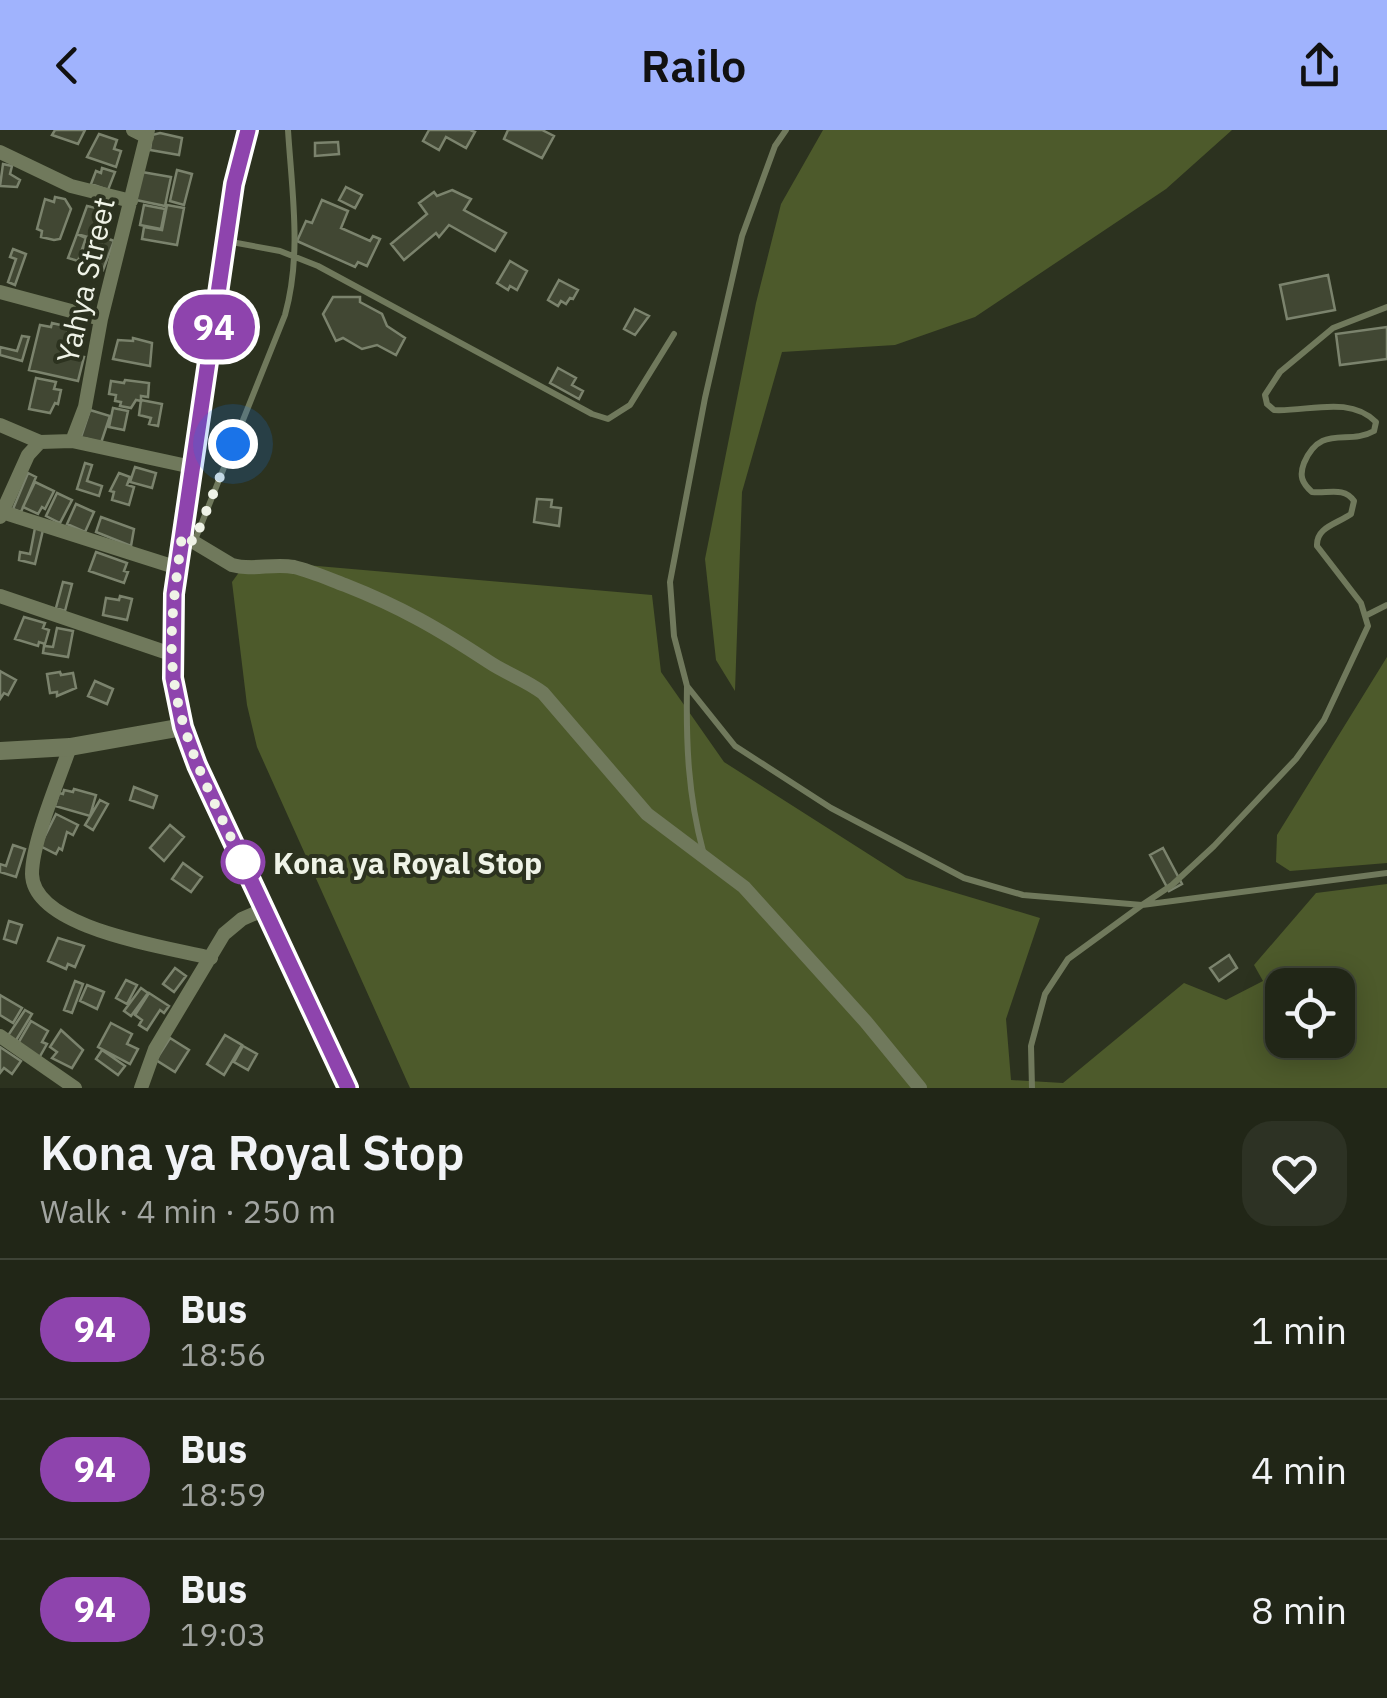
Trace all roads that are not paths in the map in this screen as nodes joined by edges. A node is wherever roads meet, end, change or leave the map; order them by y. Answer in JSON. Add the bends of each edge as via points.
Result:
{"nodes":[{"id":1,"x":248,"y":130,"type":"edge"},
{"id":2,"x":288,"y":130,"type":"edge"},
{"id":3,"x":786,"y":130,"type":"edge"},
{"id":4,"x":143,"y":132,"type":"edge"},
{"id":5,"x":0,"y":152,"type":"edge"},
{"id":6,"x":131,"y":202,"type":"junction"},
{"id":7,"x":226,"y":240,"type":"junction"},
{"id":8,"x":296,"y":256,"type":"junction"},
{"id":9,"x":0,"y":292,"type":"edge"},
{"id":10,"x":1387,"y":307,"type":"edge"},
{"id":11,"x":101,"y":319,"type":"junction"},
{"id":12,"x":674,"y":334,"type":"dead end"},
{"id":13,"x":0,"y":425,"type":"edge"},
{"id":14,"x":72,"y":440,"type":"junction"},
{"id":15,"x":40,"y":442,"type":"junction"},
{"id":16,"x":192,"y":467,"type":"junction"},
{"id":17,"x":1,"y":515,"type":"edge"},
{"id":18,"x":188,"y":538,"type":"junction"},
{"id":19,"x":178,"y":568,"type":"junction"},
{"id":20,"x":0,"y":596,"type":"edge"},
{"id":21,"x":1387,"y":605,"type":"edge"},
{"id":22,"x":1368,"y":615,"type":"junction"},
{"id":23,"x":171,"y":654,"type":"junction"},
{"id":24,"x":687,"y":686,"type":"junction"},
{"id":25,"x":183,"y":727,"type":"junction"},
{"id":26,"x":70,"y":747,"type":"junction"},
{"id":27,"x":0,"y":750,"type":"edge"},
{"id":28,"x":704,"y":857,"type":"junction"},
{"id":29,"x":1387,"y":872,"type":"edge"},
{"id":30,"x":1142,"y":905,"type":"junction"},
{"id":31,"x":265,"y":909,"type":"junction"},
{"id":32,"x":212,"y":958,"type":"junction"},
{"id":33,"x":0,"y":1036,"type":"edge"},
{"id":34,"x":146,"y":1086,"type":"edge"},
{"id":35,"x":75,"y":1088,"type":"edge"},
{"id":36,"x":348,"y":1088,"type":"edge"},
{"id":37,"x":920,"y":1088,"type":"edge"},
{"id":38,"x":1032,"y":1088,"type":"edge"}],
"edges":[{"from":1,"to":7,"type":"street"},
{"from":2,"to":8,"type":"lane"},
{"from":3,"to":24,"type":"lane","via":[[742,236],[670,582]]},
{"from":4,"to":6,"type":"street","name":"Yahya Street"},
{"from":5,"to":6,"type":"street","via":[[71,186]]},
{"from":6,"to":11,"type":"street","name":"Yahya Street"},
{"from":7,"to":8,"type":"lane"},
{"from":7,"to":16,"type":"street"},
{"from":8,"to":12,"type":"lane","via":[[608,419],[630,404]]},
{"from":8,"to":18,"type":"lane","via":[[285,315]]},
{"from":9,"to":11,"type":"street"},
{"from":10,"to":22,"type":"lane","via":[[1333,328],[1280,372],[1265,395],[1274,410],[1332,406],[1357,409],[1376,422],[1365,436],[1323,440],[1301,472],[1312,492],[1339,491],[1354,501],[1351,514],[1316,538]]},
{"from":11,"to":14,"type":"street","name":"Yahya Street"},
{"from":13,"to":15,"type":"street"},
{"from":14,"to":15,"type":"street"},
{"from":14,"to":16,"type":"street"},
{"from":15,"to":17,"type":"street"},
{"from":16,"to":18,"type":"street"},
{"from":17,"to":19,"type":"street"},
{"from":18,"to":19,"type":"street"},
{"from":18,"to":28,"type":"street","via":[[232,566],[298,568],[391,604],[530,684],[646,814]]},
{"from":19,"to":23,"type":"street"},
{"from":20,"to":23,"type":"street"},
{"from":21,"to":22,"type":"lane"},
{"from":22,"to":30,"type":"lane","via":[[1324,720],[1296,759],[1214,846]]},
{"from":23,"to":25,"type":"street"},
{"from":24,"to":28,"type":"lane","via":[[686,760]]},
{"from":24,"to":30,"type":"lane","via":[[758,764],[964,878],[1024,895]]},
{"from":25,"to":26,"type":"street"},
{"from":25,"to":31,"type":"street"},
{"from":26,"to":27,"type":"street"},
{"from":26,"to":32,"type":"street","via":[[34,860],[39,897],[89,927]]},
{"from":28,"to":37,"type":"street","via":[[744,887]]},
{"from":29,"to":30,"type":"lane"},
{"from":30,"to":38,"type":"lane","via":[[1068,958],[1044,994],[1030,1046]]},
{"from":31,"to":32,"type":"street","via":[[224,934]]},
{"from":31,"to":36,"type":"street"},
{"from":32,"to":34,"type":"street","via":[[155,1050]]},
{"from":33,"to":35,"type":"street"}]}
